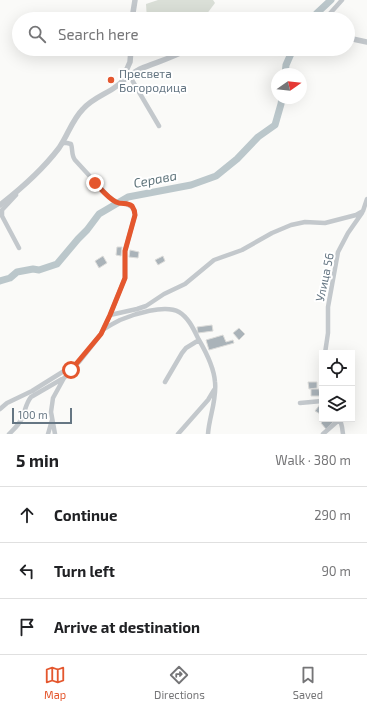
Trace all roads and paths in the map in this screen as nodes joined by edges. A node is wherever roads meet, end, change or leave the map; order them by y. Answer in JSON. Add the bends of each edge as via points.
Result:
{"nodes":[{"id":1,"x":135,"y":0,"type":"edge"},
{"id":2,"x":342,"y":0,"type":"edge"},
{"id":3,"x":133,"y":12,"type":"edge"},
{"id":4,"x":331,"y":12,"type":"edge"},
{"id":5,"x":355,"y":39,"type":"edge"},
{"id":6,"x":367,"y":42,"type":"edge"},
{"id":7,"x":130,"y":56,"type":"edge"},
{"id":8,"x":175,"y":56,"type":"edge"},
{"id":9,"x":129,"y":75,"type":"junction"},
{"id":10,"x":121,"y":82,"type":"junction"},
{"id":11,"x":159,"y":126,"type":"dead end"},
{"id":12,"x":62,"y":143,"type":"junction"},
{"id":13,"x":20,"y":188,"type":"junction"},
{"id":14,"x":367,"y":199,"type":"edge"},
{"id":15,"x":0,"y":205,"type":"edge"},
{"id":16,"x":365,"y":210,"type":"edge"},
{"id":17,"x":19,"y":248,"type":"dead end"},
{"id":18,"x":110,"y":315,"type":"junction"},
{"id":19,"x":104,"y":329,"type":"junction"},
{"id":20,"x":199,"y":340,"type":"junction"},
{"id":21,"x":325,"y":350,"type":"edge"},
{"id":22,"x":79,"y":362,"type":"junction"},
{"id":23,"x":64,"y":378,"type":"junction"},
{"id":24,"x":165,"y":382,"type":"dead end"},
{"id":25,"x":215,"y":389,"type":"junction"},
{"id":26,"x":319,"y":401,"type":"edge"},
{"id":27,"x":300,"y":403,"type":"dead end"},
{"id":28,"x":0,"y":409,"type":"edge"},
{"id":29,"x":52,"y":420,"type":"junction"},
{"id":30,"x":9,"y":434,"type":"edge"},
{"id":31,"x":48,"y":434,"type":"edge"},
{"id":32,"x":55,"y":434,"type":"edge"},
{"id":33,"x":178,"y":434,"type":"edge"},
{"id":34,"x":208,"y":434,"type":"edge"},
{"id":35,"x":323,"y":434,"type":"edge"},
{"id":36,"x":343,"y":434,"type":"edge"}],
"edges":[{"from":1,"to":3,"type":"street"},
{"from":2,"to":4,"type":"street"},
{"from":5,"to":6,"type":"street"},
{"from":7,"to":10,"type":"street"},
{"from":8,"to":9,"type":"street"},
{"from":9,"to":10,"type":"street"},
{"from":9,"to":11,"type":"street"},
{"from":10,"to":12,"type":"street","via":[[76,116]]},
{"from":12,"to":13,"type":"street","via":[[49,160]]},
{"from":12,"to":18,"type":"street","via":[[71,144],[75,160],[108,196],[116,202],[129,204],[135,212],[125,251],[125,278]]},
{"from":13,"to":15,"type":"street"},
{"from":13,"to":17,"type":"street","via":[[2,210],[2,216]]},
{"from":14,"to":16,"type":"street","name":"Улица 56"},
{"from":16,"to":18,"type":"street","via":[[352,217],[325,223],[299,223],[272,233],[242,250],[214,260],[185,284],[148,304]]},
{"from":16,"to":21,"type":"street","name":"Улица 56","via":[[338,252],[328,307]]},
{"from":18,"to":19,"type":"street"},
{"from":19,"to":20,"type":"street","via":[[124,318],[163,309],[182,314]]},
{"from":19,"to":22,"type":"street"},
{"from":20,"to":24,"type":"street","via":[[186,348]]},
{"from":20,"to":25,"type":"street","via":[[208,358]]},
{"from":22,"to":23,"type":"street"},
{"from":22,"to":28,"type":"street"},
{"from":23,"to":29,"type":"street","via":[[53,398]]},
{"from":23,"to":30,"type":"street","via":[[31,397],[21,420]]},
{"from":25,"to":33,"type":"street"},
{"from":25,"to":34,"type":"street"},
{"from":26,"to":27,"type":"street"},
{"from":29,"to":31,"type":"street"},
{"from":29,"to":32,"type":"street"},
{"from":35,"to":36,"type":"street","via":[[340,419]]}]}
